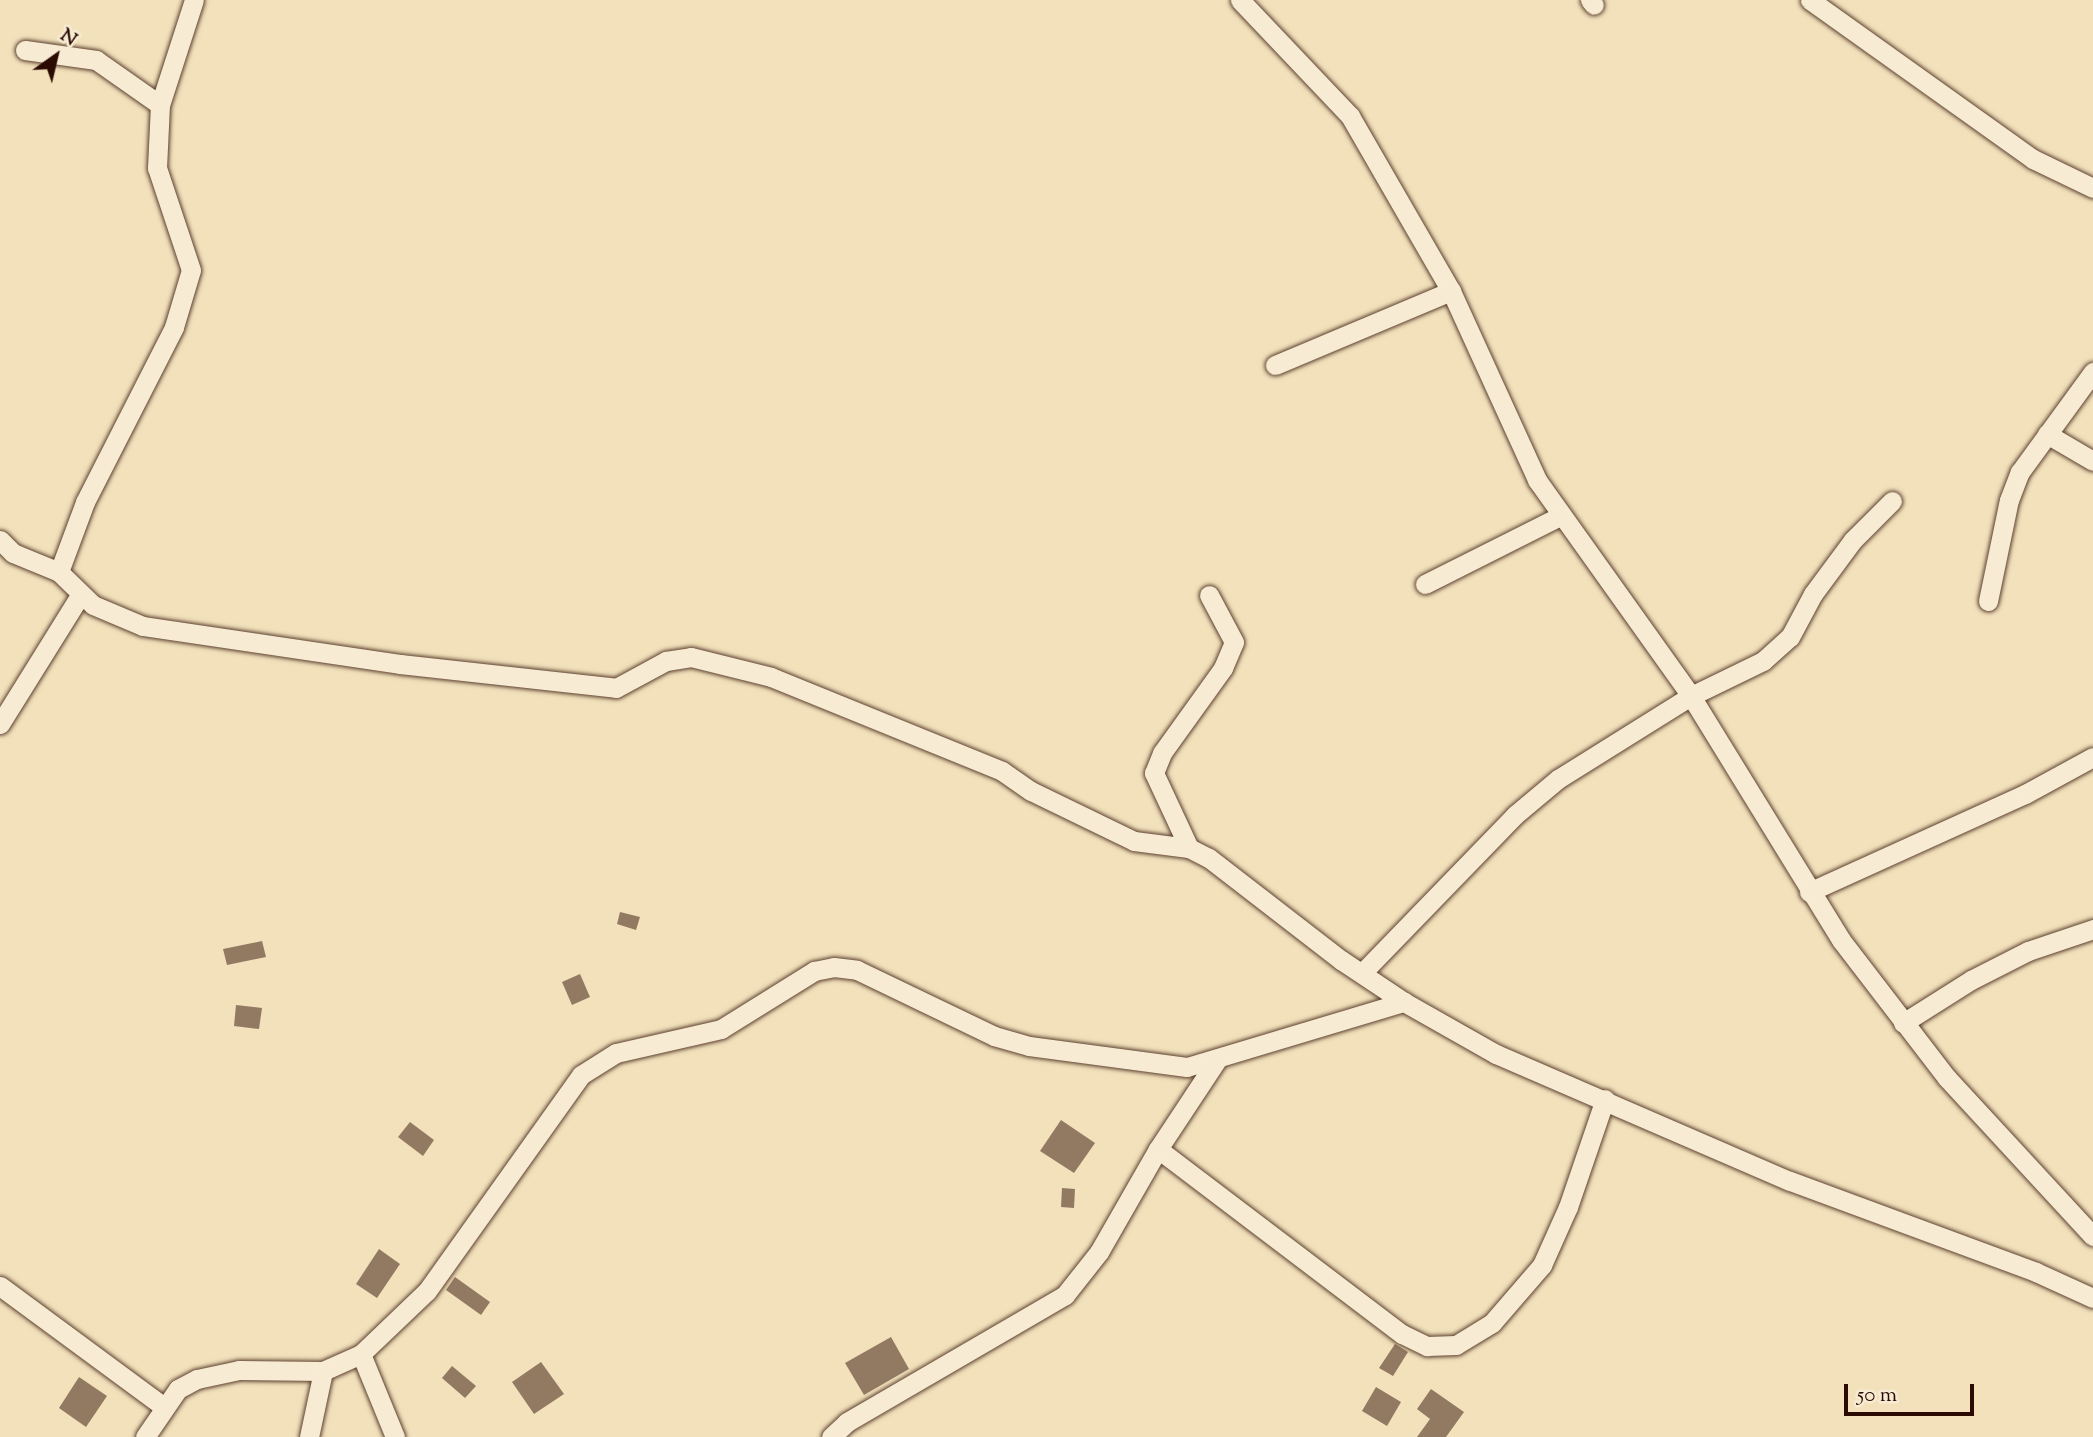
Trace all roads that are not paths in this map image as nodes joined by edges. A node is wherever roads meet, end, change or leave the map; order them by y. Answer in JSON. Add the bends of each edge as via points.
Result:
{"nodes":[{"id":1,"x":194,"y":0,"type":"edge"},
{"id":2,"x":1240,"y":0,"type":"edge"},
{"id":3,"x":1810,"y":0,"type":"edge"},
{"id":4,"x":25,"y":50,"type":"dead end"},
{"id":5,"x":160,"y":105,"type":"junction"},
{"id":6,"x":2093,"y":188,"type":"edge"},
{"id":7,"x":1451,"y":291,"type":"junction"},
{"id":8,"x":1275,"y":365,"type":"dead end"},
{"id":9,"x":2093,"y":372,"type":"edge"},
{"id":10,"x":2047,"y":434,"type":"junction"},
{"id":11,"x":2093,"y":461,"type":"edge"},
{"id":12,"x":1892,"y":501,"type":"dead end"},
{"id":13,"x":1560,"y":516,"type":"junction"},
{"id":14,"x":0,"y":540,"type":"edge"},
{"id":15,"x":59,"y":572,"type":"junction"},
{"id":16,"x":1425,"y":584,"type":"dead end"},
{"id":17,"x":81,"y":594,"type":"junction"},
{"id":18,"x":1209,"y":596,"type":"dead end"},
{"id":19,"x":1988,"y":601,"type":"dead end"},
{"id":20,"x":1692,"y":696,"type":"junction"},
{"id":21,"x":0,"y":724,"type":"edge"},
{"id":22,"x":2093,"y":757,"type":"edge"},
{"id":23,"x":1189,"y":848,"type":"junction"},
{"id":24,"x":1809,"y":892,"type":"junction"},
{"id":25,"x":2093,"y":929,"type":"edge"},
{"id":26,"x":1362,"y":974,"type":"junction"},
{"id":27,"x":1404,"y":1002,"type":"junction"},
{"id":28,"x":1903,"y":1023,"type":"junction"},
{"id":29,"x":1217,"y":1060,"type":"junction"},
{"id":30,"x":1605,"y":1099,"type":"junction"},
{"id":31,"x":1158,"y":1149,"type":"junction"},
{"id":32,"x":2093,"y":1236,"type":"edge"},
{"id":33,"x":0,"y":1286,"type":"edge"},
{"id":34,"x":2093,"y":1298,"type":"edge"},
{"id":35,"x":361,"y":1354,"type":"junction"},
{"id":36,"x":323,"y":1371,"type":"junction"},
{"id":37,"x":163,"y":1406,"type":"junction"},
{"id":38,"x":145,"y":1437,"type":"edge"},
{"id":39,"x":309,"y":1437,"type":"edge"},
{"id":40,"x":395,"y":1437,"type":"edge"},
{"id":41,"x":831,"y":1437,"type":"edge"}],
"edges":[{"from":1,"to":5,"type":"street"},
{"from":2,"to":7,"type":"street","via":[[1350,116]]},
{"from":3,"to":6,"type":"street","via":[[2033,159]]},
{"from":4,"to":5,"type":"street","via":[[96,60]]},
{"from":5,"to":15,"type":"street","via":[[157,168],[191,270],[174,327],[85,502]]},
{"from":7,"to":8,"type":"street"},
{"from":7,"to":13,"type":"street","via":[[1537,480]]},
{"from":9,"to":10,"type":"street"},
{"from":10,"to":11,"type":"street"},
{"from":10,"to":19,"type":"street","via":[[2020,472],[2009,500]]},
{"from":12,"to":20,"type":"street","via":[[1853,540],[1813,594],[1790,637],[1763,661]]},
{"from":13,"to":16,"type":"street"},
{"from":13,"to":20,"type":"street"},
{"from":14,"to":15,"type":"street","via":[[13,553]]},
{"from":15,"to":17,"type":"street"},
{"from":17,"to":21,"type":"street"},
{"from":17,"to":23,"type":"street","via":[[93,606],[143,626],[236,642],[616,688],[666,661],[691,657],[771,677],[857,709],[1002,771],[1031,791],[1134,841]]},
{"from":18,"to":23,"type":"street","via":[[1234,642],[1223,668],[1162,753],[1154,773]]},
{"from":20,"to":24,"type":"street"},
{"from":20,"to":26,"type":"street","via":[[1558,779],[1515,814]]},
{"from":22,"to":24,"type":"street","via":[[2025,794]]},
{"from":23,"to":26,"type":"street","via":[[1209,858]]},
{"from":24,"to":28,"type":"street"},
{"from":25,"to":28,"type":"street","via":[[2028,951]]},
{"from":26,"to":27,"type":"street"},
{"from":27,"to":29,"type":"street"},
{"from":27,"to":30,"type":"street","via":[[1496,1054]]},
{"from":28,"to":32,"type":"street"},
{"from":29,"to":31,"type":"street"},
{"from":29,"to":35,"type":"street","via":[[1187,1067],[1029,1046],[994,1036],[857,970],[834,967],[814,971],[722,1029],[616,1053],[589,1068],[565,1091],[478,1223],[420,1300]]},
{"from":30,"to":31,"type":"street","via":[[1568,1207],[1542,1265],[1492,1323],[1456,1345],[1427,1346],[1402,1334]]},
{"from":30,"to":34,"type":"street","via":[[1790,1181]]},
{"from":31,"to":41,"type":"street","via":[[1099,1252],[1065,1294],[847,1422]]},
{"from":33,"to":37,"type":"street"},
{"from":35,"to":36,"type":"street"},
{"from":35,"to":40,"type":"street"},
{"from":36,"to":37,"type":"street","via":[[219,1372],[178,1389]]},
{"from":36,"to":39,"type":"street"},
{"from":37,"to":38,"type":"street"}]}
